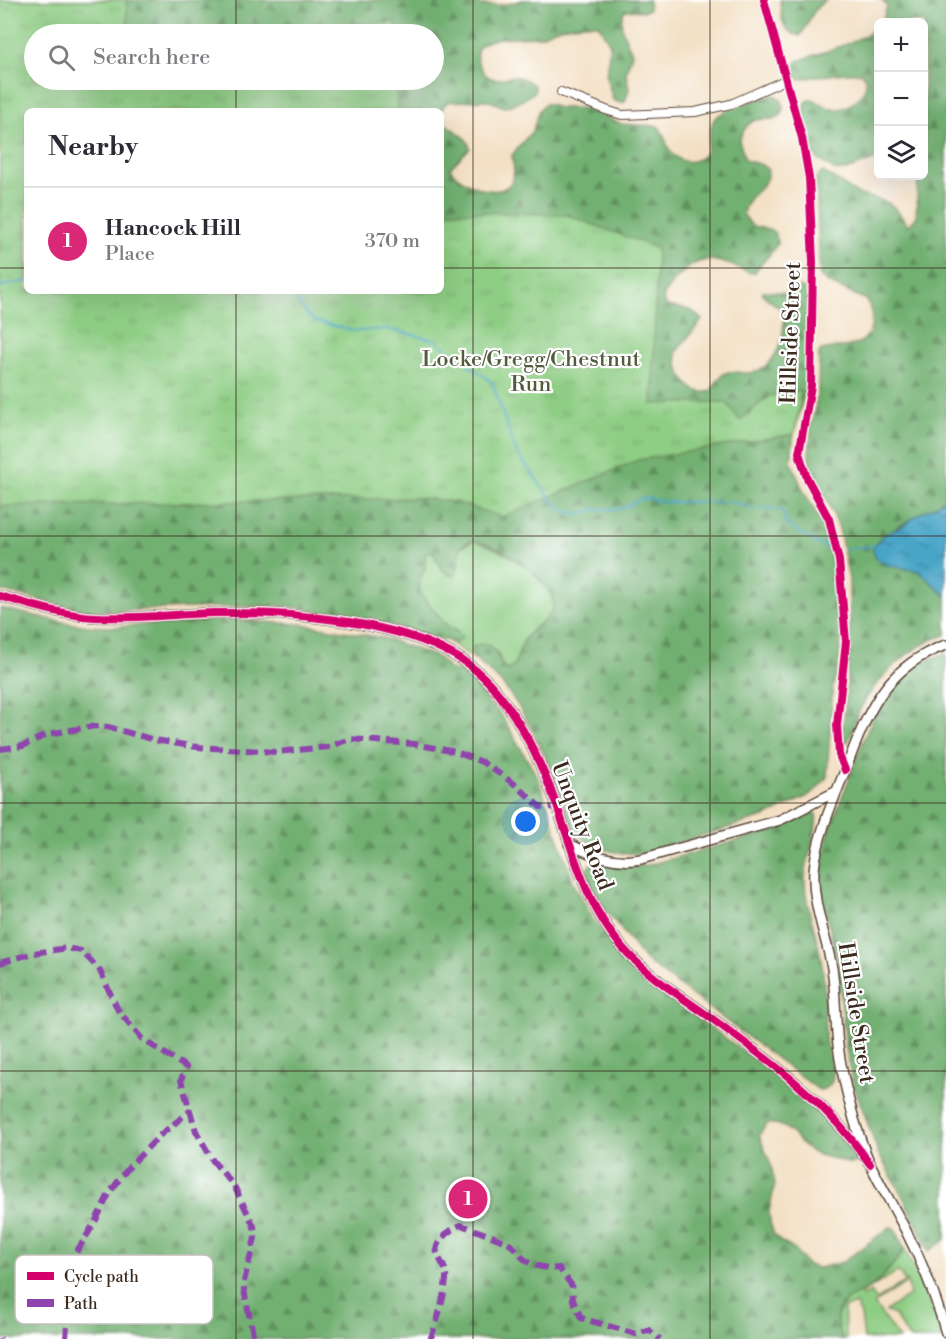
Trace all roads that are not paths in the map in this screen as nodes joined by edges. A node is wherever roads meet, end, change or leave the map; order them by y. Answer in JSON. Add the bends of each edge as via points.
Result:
{"nodes":[{"id":1,"x":764,"y":0,"type":"edge"},
{"id":2,"x":785,"y":80,"type":"junction"},
{"id":3,"x":561,"y":92,"type":"dead end"},
{"id":4,"x":0,"y":597,"type":"edge"},
{"id":5,"x":946,"y":645,"type":"edge"},
{"id":6,"x":845,"y":770,"type":"junction"},
{"id":7,"x":837,"y":791,"type":"junction"},
{"id":8,"x":569,"y":844,"type":"junction"},
{"id":9,"x":870,"y":1164,"type":"junction"},
{"id":10,"x":946,"y":1333,"type":"edge"}],
"edges":[{"from":1,"to":2,"type":"street","name":"Hillside Street"},
{"from":2,"to":3,"type":"street","via":[[730,104],[694,112],[622,115]]},
{"from":2,"to":6,"type":"street","name":"Hillside Street","via":[[805,153],[812,222],[811,386],[799,453],[805,474],[829,519],[839,560],[846,642],[837,731]]},
{"from":4,"to":8,"type":"main road","name":"Unquity Road","via":[[93,617],[236,613],[307,617],[386,631],[438,647],[474,669],[507,704],[542,770]]},
{"from":5,"to":6,"type":"main road","name":"Hillside Street","via":[[913,661],[884,689],[865,720]]},
{"from":6,"to":7,"type":"main road","name":"Hillside Street"},
{"from":7,"to":8,"type":"main road","via":[[780,820],[647,858],[613,860]]},
{"from":7,"to":9,"type":"main road","name":"Hillside Street","via":[[814,867],[814,892],[833,975],[841,1066]]},
{"from":8,"to":9,"type":"main road","name":"Unquity Road","via":[[593,906],[631,956],[798,1083],[842,1125]]},
{"from":9,"to":10,"type":"main road","name":"Hillside Street","via":[[925,1270]]}]}
